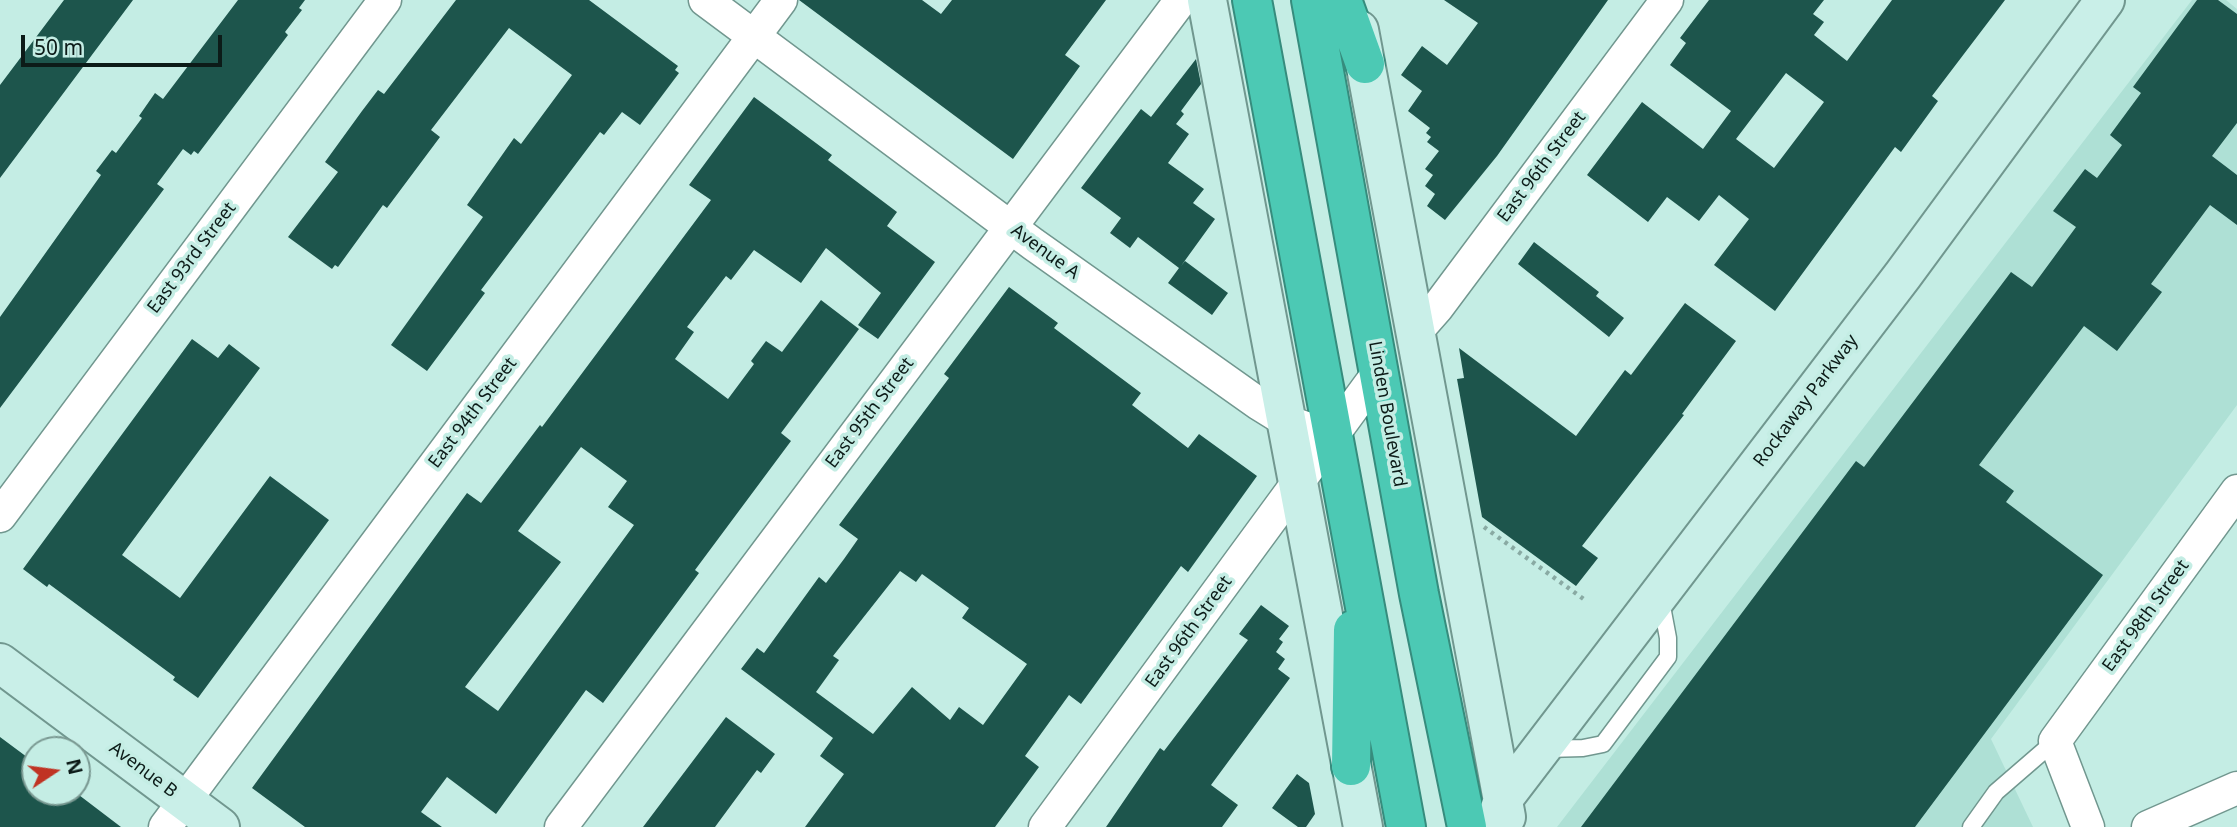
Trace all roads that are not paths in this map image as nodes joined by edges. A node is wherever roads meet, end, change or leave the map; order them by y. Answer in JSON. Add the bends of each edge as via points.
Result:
{"nodes":[{"id":1,"x":384,"y":0,"type":"edge"},
{"id":2,"x":705,"y":0,"type":"edge"},
{"id":3,"x":781,"y":0,"type":"edge"},
{"id":4,"x":1181,"y":0,"type":"edge"},
{"id":5,"x":1207,"y":0,"type":"edge"},
{"id":6,"x":1252,"y":0,"type":"edge"},
{"id":7,"x":1311,"y":0,"type":"edge"},
{"id":8,"x":1342,"y":0,"type":"edge"},
{"id":9,"x":1353,"y":0,"type":"edge"},
{"id":10,"x":1667,"y":0,"type":"edge"},
{"id":11,"x":2105,"y":0,"type":"edge"},
{"id":12,"x":754,"y":36,"type":"junction"},
{"id":13,"x":1365,"y":64,"type":"junction"},
{"id":14,"x":1009,"y":226,"type":"junction"},
{"id":15,"x":1415,"y":333,"type":"junction"},
{"id":16,"x":1379,"y":372,"type":"junction"},
{"id":17,"x":1288,"y":422,"type":"junction"},
{"id":18,"x":1333,"y":437,"type":"junction"},
{"id":19,"x":1299,"y":482,"type":"junction"},
{"id":20,"x":2237,"y":491,"type":"edge"},
{"id":21,"x":0,"y":516,"type":"edge"},
{"id":22,"x":1356,"y":561,"type":"junction"},
{"id":23,"x":0,"y":663,"type":"edge"},
{"id":24,"x":2055,"y":741,"type":"junction"},
{"id":25,"x":1351,"y":766,"type":"junction"},
{"id":26,"x":2237,"y":788,"type":"edge"},
{"id":27,"x":175,"y":814,"type":"edge"},
{"id":28,"x":1482,"y":820,"type":"edge"},
{"id":29,"x":220,"y":827,"type":"edge"},
{"id":30,"x":561,"y":827,"type":"edge"},
{"id":31,"x":1045,"y":827,"type":"edge"},
{"id":32,"x":1363,"y":827,"type":"edge"},
{"id":33,"x":1406,"y":827,"type":"edge"},
{"id":34,"x":1970,"y":827,"type":"edge"},
{"id":35,"x":2088,"y":827,"type":"edge"},
{"id":36,"x":2148,"y":827,"type":"edge"}],
"edges":[{"from":1,"to":21,"type":"street","name":"East 93rd Street"},
{"from":2,"to":12,"type":"street","name":"Avenue A"},
{"from":3,"to":12,"type":"street","name":"East 94th Street"},
{"from":4,"to":14,"type":"street","name":"East 95th Street"},
{"from":5,"to":17,"type":"street"},
{"from":6,"to":18,"type":"highway"},
{"from":7,"to":16,"type":"highway","name":"Linden Boulevard"},
{"from":8,"to":13,"type":"highway"},
{"from":9,"to":13,"type":"street"},
{"from":10,"to":15,"type":"street","name":"East 96th Street"},
{"from":11,"to":28,"type":"street","name":"Rockaway Parkway","via":[[1903,275]]},
{"from":12,"to":14,"type":"street","name":"Avenue A"},
{"from":12,"to":27,"type":"street","name":"East 94th Street"},
{"from":13,"to":15,"type":"street"},
{"from":14,"to":17,"type":"street","name":"Avenue A"},
{"from":14,"to":30,"type":"street","name":"East 95th Street"},
{"from":15,"to":28,"type":"street"},
{"from":16,"to":18,"type":"street"},
{"from":16,"to":28,"type":"highway","name":"Linden Boulevard","via":[[1422,607]]},
{"from":17,"to":18,"type":"street","name":"Avenue A"},
{"from":17,"to":19,"type":"street"},
{"from":18,"to":19,"type":"street","name":"East 96th Street"},
{"from":18,"to":22,"type":"highway"},
{"from":19,"to":25,"type":"street"},
{"from":19,"to":31,"type":"street","name":"East 96th Street"},
{"from":20,"to":24,"type":"street","name":"East 98th Street"},
{"from":22,"to":25,"type":"highway"},
{"from":22,"to":33,"type":"highway"},
{"from":23,"to":27,"type":"street","name":"Avenue B"},
{"from":24,"to":34,"type":"lane","via":[[1996,792]]},
{"from":24,"to":35,"type":"street"},
{"from":25,"to":32,"type":"street"},
{"from":26,"to":36,"type":"street"},
{"from":27,"to":29,"type":"street","name":"Avenue B"}]}
